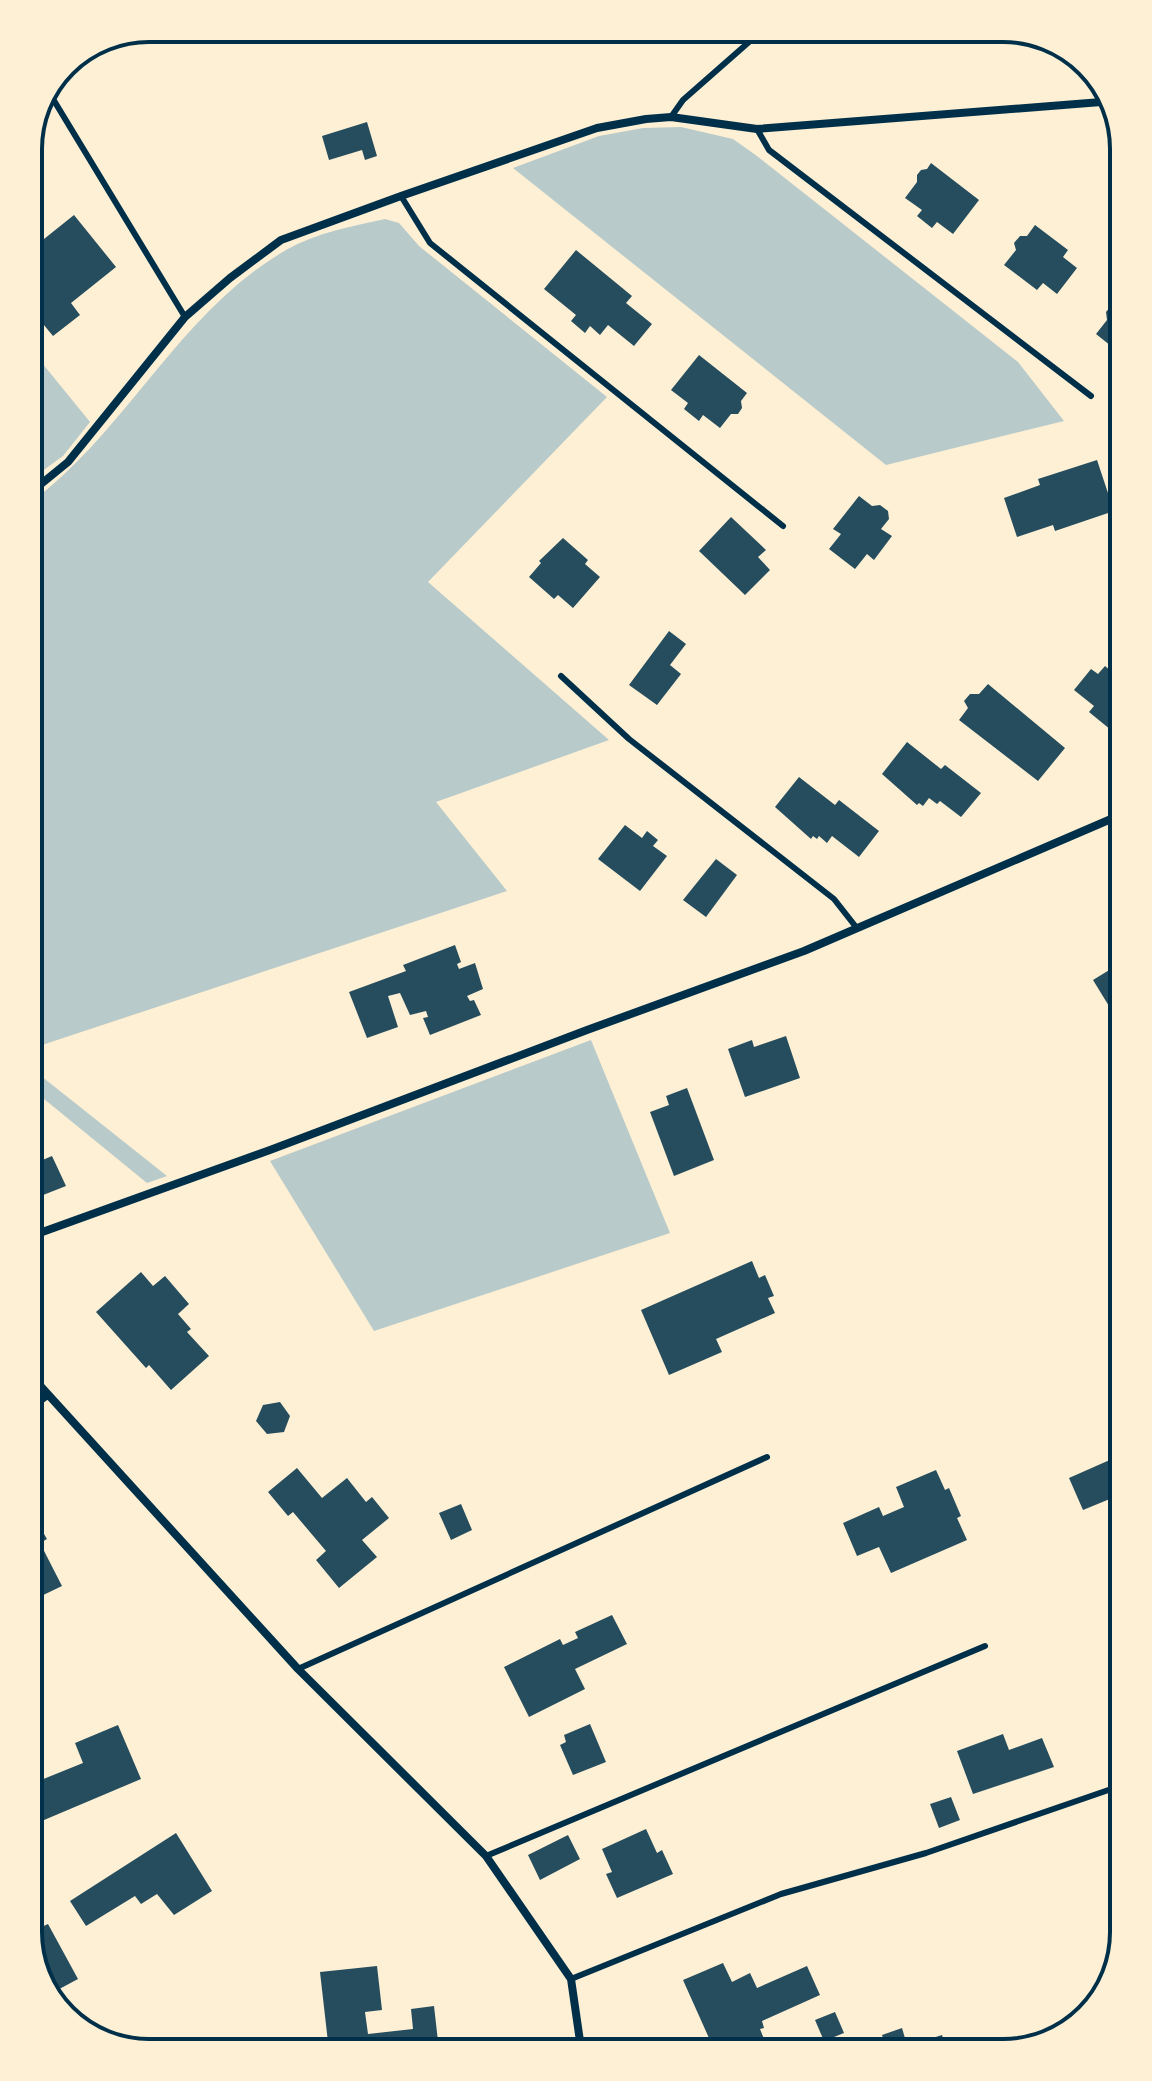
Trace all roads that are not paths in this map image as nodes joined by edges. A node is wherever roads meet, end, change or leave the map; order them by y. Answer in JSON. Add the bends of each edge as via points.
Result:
{"nodes":[{"id":1,"x":748,"y":42,"type":"edge"},
{"id":2,"x":54,"y":100,"type":"edge"},
{"id":3,"x":1099,"y":102,"type":"edge"},
{"id":4,"x":671,"y":117,"type":"junction"},
{"id":5,"x":757,"y":129,"type":"junction"},
{"id":6,"x":401,"y":196,"type":"junction"},
{"id":7,"x":185,"y":317,"type":"junction"},
{"id":8,"x":1091,"y":396,"type":"dead end"},
{"id":9,"x":42,"y":483,"type":"edge"},
{"id":10,"x":783,"y":526,"type":"dead end"},
{"id":11,"x":561,"y":676,"type":"dead end"},
{"id":12,"x":1110,"y":819,"type":"edge"},
{"id":13,"x":856,"y":927,"type":"junction"},
{"id":14,"x":42,"y":1232,"type":"edge"},
{"id":15,"x":42,"y":1388,"type":"edge"},
{"id":16,"x":49,"y":1395,"type":"junction"},
{"id":17,"x":42,"y":1400,"type":"edge"},
{"id":18,"x":767,"y":1457,"type":"dead end"},
{"id":19,"x":985,"y":1646,"type":"dead end"},
{"id":20,"x":298,"y":1669,"type":"junction"},
{"id":21,"x":1110,"y":1789,"type":"edge"},
{"id":22,"x":486,"y":1856,"type":"junction"},
{"id":23,"x":571,"y":1979,"type":"junction"},
{"id":24,"x":580,"y":2039,"type":"edge"}],
"edges":[{"from":1,"to":4,"type":"lane"},
{"from":2,"to":7,"type":"lane"},
{"from":3,"to":5,"type":"street"},
{"from":4,"to":5,"type":"street"},
{"from":4,"to":6,"type":"street","via":[[597,128]]},
{"from":5,"to":8,"type":"lane","via":[[769,150]]},
{"from":6,"to":7,"type":"street","via":[[281,240]]},
{"from":6,"to":10,"type":"lane","via":[[430,243]]},
{"from":7,"to":9,"type":"street","via":[[68,462]]},
{"from":11,"to":13,"type":"lane","via":[[629,739],[834,899]]},
{"from":12,"to":13,"type":"street"},
{"from":13,"to":14,"type":"street","via":[[804,951]]},
{"from":15,"to":16,"type":"street"},
{"from":16,"to":17,"type":"lane"},
{"from":16,"to":20,"type":"street"},
{"from":18,"to":20,"type":"lane"},
{"from":19,"to":22,"type":"lane"},
{"from":20,"to":22,"type":"street"},
{"from":21,"to":23,"type":"lane","via":[[926,1853],[781,1894]]},
{"from":22,"to":23,"type":"street"},
{"from":23,"to":24,"type":"street"}]}
